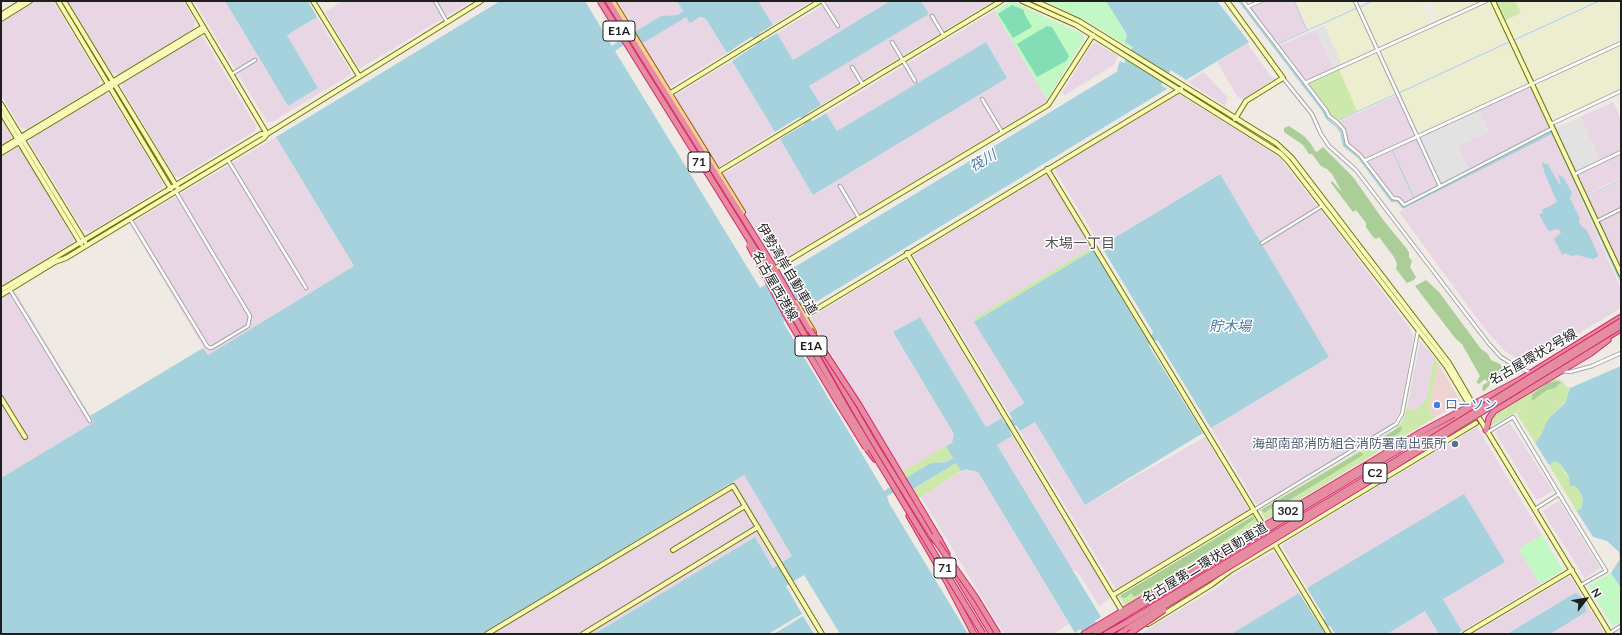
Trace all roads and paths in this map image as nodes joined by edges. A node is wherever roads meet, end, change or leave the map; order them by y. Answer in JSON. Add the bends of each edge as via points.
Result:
{"nodes":[{"id":1,"x":24,"y":1,"type":"edge"},
{"id":2,"x":30,"y":1,"type":"edge"},
{"id":3,"x":58,"y":1,"type":"edge"},
{"id":4,"x":64,"y":1,"type":"edge"},
{"id":5,"x":188,"y":1,"type":"edge"},
{"id":6,"x":313,"y":1,"type":"edge"},
{"id":7,"x":435,"y":1,"type":"edge"},
{"id":8,"x":481,"y":1,"type":"edge"},
{"id":9,"x":600,"y":1,"type":"edge"},
{"id":10,"x":608,"y":1,"type":"edge"},
{"id":11,"x":613,"y":1,"type":"edge"},
{"id":12,"x":821,"y":1,"type":"edge"},
{"id":13,"x":1001,"y":1,"type":"edge"},
{"id":14,"x":1022,"y":1,"type":"edge"},
{"id":15,"x":1035,"y":1,"type":"edge"},
{"id":16,"x":1227,"y":1,"type":"edge"},
{"id":17,"x":1242,"y":1,"type":"edge"},
{"id":18,"x":1261,"y":1,"type":"edge"},
{"id":19,"x":1355,"y":1,"type":"edge"},
{"id":20,"x":1486,"y":1,"type":"edge"},
{"id":21,"x":1493,"y":1,"type":"edge"},
{"id":22,"x":1247,"y":7,"type":"junction"},
{"id":23,"x":1,"y":15,"type":"edge"},
{"id":24,"x":932,"y":16,"type":"dead end"},
{"id":25,"x":1,"y":19,"type":"edge"},
{"id":26,"x":448,"y":22,"type":"junction"},
{"id":27,"x":838,"y":26,"type":"dead end"},
{"id":28,"x":204,"y":28,"type":"junction"},
{"id":29,"x":1096,"y":31,"type":"junction"},
{"id":30,"x":944,"y":36,"type":"junction"},
{"id":31,"x":1092,"y":36,"type":"junction"},
{"id":32,"x":892,"y":42,"type":"dead end"},
{"id":33,"x":1621,"y":43,"type":"edge"},
{"id":34,"x":1378,"y":50,"type":"junction"},
{"id":35,"x":255,"y":60,"type":"dead end"},
{"id":36,"x":903,"y":61,"type":"junction"},
{"id":37,"x":852,"y":67,"type":"dead end"},
{"id":38,"x":232,"y":74,"type":"junction"},
{"id":39,"x":359,"y":76,"type":"junction"},
{"id":40,"x":1283,"y":78,"type":"junction"},
{"id":41,"x":916,"y":81,"type":"dead end"},
{"id":42,"x":114,"y":82,"type":"junction"},
{"id":43,"x":1305,"y":83,"type":"junction"},
{"id":44,"x":1532,"y":84,"type":"junction"},
{"id":45,"x":863,"y":85,"type":"junction"},
{"id":46,"x":109,"y":86,"type":"junction"},
{"id":47,"x":1183,"y":86,"type":"junction"},
{"id":48,"x":1178,"y":89,"type":"junction"},
{"id":49,"x":1621,"y":91,"type":"edge"},
{"id":50,"x":669,"y":94,"type":"junction"},
{"id":51,"x":982,"y":99,"type":"dead end"},
{"id":52,"x":1,"y":104,"type":"edge"},
{"id":53,"x":1,"y":112,"type":"edge"},
{"id":54,"x":1236,"y":118,"type":"junction"},
{"id":55,"x":1233,"y":122,"type":"junction"},
{"id":56,"x":1552,"y":126,"type":"junction"},
{"id":57,"x":1002,"y":133,"type":"junction"},
{"id":58,"x":267,"y":134,"type":"junction"},
{"id":59,"x":1417,"y":136,"type":"junction"},
{"id":60,"x":20,"y":139,"type":"junction"},
{"id":61,"x":1,"y":149,"type":"edge"},
{"id":62,"x":1621,"y":152,"type":"edge"},
{"id":63,"x":1,"y":153,"type":"edge"},
{"id":64,"x":228,"y":160,"type":"junction"},
{"id":65,"x":1364,"y":161,"type":"junction"},
{"id":66,"x":1047,"y":169,"type":"junction"},
{"id":67,"x":718,"y":172,"type":"junction"},
{"id":68,"x":1575,"y":174,"type":"junction"},
{"id":69,"x":715,"y":184,"type":"junction"},
{"id":70,"x":176,"y":185,"type":"junction"},
{"id":71,"x":840,"y":186,"type":"dead end"},
{"id":72,"x":1440,"y":186,"type":"junction"},
{"id":73,"x":171,"y":188,"type":"junction"},
{"id":74,"x":176,"y":191,"type":"junction"},
{"id":75,"x":1322,"y":206,"type":"junction"},
{"id":76,"x":1621,"y":209,"type":"edge"},
{"id":77,"x":130,"y":219,"type":"junction"},
{"id":78,"x":860,"y":219,"type":"junction"},
{"id":79,"x":1597,"y":221,"type":"junction"},
{"id":80,"x":82,"y":241,"type":"junction"},
{"id":81,"x":1262,"y":243,"type":"dead end"},
{"id":82,"x":85,"y":247,"type":"junction"},
{"id":83,"x":907,"y":253,"type":"junction"},
{"id":84,"x":776,"y":268,"type":"junction"},
{"id":85,"x":1621,"y":274,"type":"edge"},
{"id":86,"x":306,"y":288,"type":"dead end"},
{"id":87,"x":10,"y":289,"type":"junction"},
{"id":88,"x":1,"y":290,"type":"edge"},
{"id":89,"x":1,"y":295,"type":"edge"},
{"id":90,"x":805,"y":316,"type":"junction"},
{"id":91,"x":1621,"y":317,"type":"edge"},
{"id":92,"x":1621,"y":321,"type":"edge"},
{"id":93,"x":1620,"y":329,"type":"edge"},
{"id":94,"x":810,"y":330,"type":"junction"},
{"id":95,"x":1418,"y":331,"type":"junction"},
{"id":96,"x":1593,"y":346,"type":"junction"},
{"id":97,"x":1621,"y":353,"type":"edge"},
{"id":98,"x":1562,"y":371,"type":"junction"},
{"id":99,"x":1530,"y":373,"type":"junction"},
{"id":100,"x":1,"y":398,"type":"edge"},
{"id":101,"x":1471,"y":405,"type":"junction"},
{"id":102,"x":1475,"y":411,"type":"junction"},
{"id":103,"x":90,"y":421,"type":"dead end"},
{"id":104,"x":1476,"y":423,"type":"dead end"},
{"id":105,"x":1432,"y":426,"type":"junction"},
{"id":106,"x":1487,"y":431,"type":"junction"},
{"id":107,"x":25,"y":437,"type":"dead end"},
{"id":108,"x":890,"y":479,"type":"junction"},
{"id":109,"x":1560,"y":494,"type":"junction"},
{"id":110,"x":745,"y":506,"type":"junction"},
{"id":111,"x":1535,"y":509,"type":"junction"},
{"id":112,"x":1254,"y":510,"type":"junction"},
{"id":113,"x":758,"y":527,"type":"junction"},
{"id":114,"x":1265,"y":528,"type":"junction"},
{"id":115,"x":933,"y":537,"type":"junction"},
{"id":116,"x":1275,"y":544,"type":"junction"},
{"id":117,"x":673,"y":550,"type":"dead end"},
{"id":118,"x":1572,"y":570,"type":"junction"},
{"id":119,"x":959,"y":576,"type":"junction"},
{"id":120,"x":1581,"y":585,"type":"junction"},
{"id":121,"x":1188,"y":591,"type":"junction"},
{"id":122,"x":1114,"y":595,"type":"junction"},
{"id":123,"x":1124,"y":613,"type":"junction"},
{"id":124,"x":1108,"y":622,"type":"junction"},
{"id":125,"x":1126,"y":623,"type":"junction"},
{"id":126,"x":1621,"y":626,"type":"edge"},
{"id":127,"x":1136,"y":633,"type":"edge"},
{"id":128,"x":487,"y":634,"type":"edge"},
{"id":129,"x":583,"y":634,"type":"edge"},
{"id":130,"x":822,"y":634,"type":"edge"},
{"id":131,"x":974,"y":634,"type":"edge"},
{"id":132,"x":984,"y":634,"type":"edge"},
{"id":133,"x":992,"y":634,"type":"edge"},
{"id":134,"x":998,"y":634,"type":"edge"},
{"id":135,"x":1084,"y":634,"type":"edge"},
{"id":136,"x":1094,"y":634,"type":"edge"},
{"id":137,"x":1106,"y":634,"type":"edge"},
{"id":138,"x":1110,"y":634,"type":"edge"},
{"id":139,"x":1119,"y":634,"type":"edge"},
{"id":140,"x":1129,"y":634,"type":"edge"},
{"id":141,"x":1328,"y":634,"type":"edge"},
{"id":142,"x":1466,"y":634,"type":"edge"},
{"id":143,"x":1609,"y":634,"type":"edge"}],
"edges":[{"from":1,"to":23,"type":"street"},
{"from":2,"to":25,"type":"street"},
{"from":3,"to":46,"type":"street"},
{"from":4,"to":42,"type":"street"},
{"from":5,"to":28,"type":"street"},
{"from":6,"to":39,"type":"street"},
{"from":7,"to":26,"type":"street"},
{"from":8,"to":26,"type":"street"},
{"from":9,"to":69,"type":"highway","name":"伊勢湾岸自動車道","number":"E1A","bridge":true},
{"from":9,"to":108,"type":"main road","name":"名古屋西港線","number":"71","bridge":true,"via":[[768,273]]},
{"from":10,"to":94,"type":"highway","name":"伊勢湾岸自動車道","number":"E1A","via":[[775,269]]},
{"from":11,"to":50,"type":"main road","name":"名古屋西港線","number":"71"},
{"from":12,"to":27,"type":"street"},
{"from":12,"to":50,"type":"street"},
{"from":13,"to":30,"type":"street"},
{"from":14,"to":31,"type":"street"},
{"from":15,"to":29,"type":"street"},
{"from":16,"to":40,"type":"street"},
{"from":17,"to":22,"type":"street"},
{"from":18,"to":22,"type":"street"},
{"from":19,"to":34,"type":"street"},
{"from":20,"to":34,"type":"street"},
{"from":21,"to":44,"type":"street"},
{"from":22,"to":43,"type":"street"},
{"from":24,"to":30,"type":"street"},
{"from":26,"to":39,"type":"street"},
{"from":28,"to":38,"type":"street"},
{"from":28,"to":42,"type":"street"},
{"from":29,"to":31,"type":"street"},
{"from":29,"to":47,"type":"street"},
{"from":30,"to":36,"type":"street"},
{"from":31,"to":48,"type":"street"},
{"from":31,"to":57,"type":"street","via":[[1052,101]]},
{"from":32,"to":36,"type":"street"},
{"from":33,"to":44,"type":"street"},
{"from":34,"to":43,"type":"street"},
{"from":34,"to":59,"type":"street"},
{"from":35,"to":38,"type":"street"},
{"from":36,"to":41,"type":"street"},
{"from":36,"to":45,"type":"street"},
{"from":37,"to":45,"type":"street"},
{"from":38,"to":58,"type":"street"},
{"from":39,"to":58,"type":"street"},
{"from":40,"to":54,"type":"street","via":[[1246,101]]},
{"from":40,"to":99,"type":"street","via":[[1312,114],[1329,146],[1356,170],[1489,344],[1507,360]]},
{"from":42,"to":46,"type":"street"},
{"from":42,"to":70,"type":"street"},
{"from":43,"to":65,"type":"street","via":[[1330,118],[1344,130],[1347,144]]},
{"from":44,"to":56,"type":"street"},
{"from":44,"to":59,"type":"street"},
{"from":45,"to":67,"type":"street"},
{"from":46,"to":60,"type":"street"},
{"from":46,"to":73,"type":"street"},
{"from":47,"to":48,"type":"street"},
{"from":47,"to":54,"type":"street"},
{"from":48,"to":55,"type":"street"},
{"from":48,"to":66,"type":"street"},
{"from":49,"to":56,"type":"street"},
{"from":50,"to":67,"type":"main road","name":"名古屋西港線","number":"71"},
{"from":51,"to":57,"type":"street"},
{"from":52,"to":60,"type":"street"},
{"from":53,"to":60,"type":"street"},
{"from":54,"to":55,"type":"street"},
{"from":54,"to":101,"type":"street","via":[[1276,143],[1292,158],[1449,363]]},
{"from":55,"to":75,"type":"street","via":[[1280,153]]},
{"from":56,"to":68,"type":"street"},
{"from":56,"to":72,"type":"street"},
{"from":57,"to":78,"type":"street"},
{"from":58,"to":64,"type":"street"},
{"from":58,"to":70,"type":"street","via":[[261,134]]},
{"from":59,"to":65,"type":"street"},
{"from":59,"to":72,"type":"street"},
{"from":60,"to":61,"type":"street"},
{"from":60,"to":63,"type":"street"},
{"from":60,"to":80,"type":"street"},
{"from":62,"to":68,"type":"street"},
{"from":64,"to":74,"type":"street"},
{"from":64,"to":86,"type":"street"},
{"from":65,"to":72,"type":"street","via":[[1393,198],[1399,199],[1404,205]]},
{"from":66,"to":83,"type":"street"},
{"from":66,"to":112,"type":"street"},
{"from":67,"to":84,"type":"main road","name":"名古屋西港線","number":"71"},
{"from":68,"to":79,"type":"street"},
{"from":69,"to":108,"type":"highway","name":"伊勢湾岸自動車道","number":"E1A","bridge":true},
{"from":69,"to":108,"type":"highway","bridge":true,"via":[[838,404]]},
{"from":70,"to":73,"type":"street"},
{"from":70,"to":74,"type":"street"},
{"from":71,"to":78,"type":"street"},
{"from":73,"to":74,"type":"street"},
{"from":73,"to":80,"type":"street"},
{"from":74,"to":77,"type":"street"},
{"from":74,"to":77,"type":"street","via":[[250,316],[248,326],[213,347],[206,346]]},
{"from":75,"to":81,"type":"street"},
{"from":75,"to":95,"type":"street"},
{"from":76,"to":79,"type":"street"},
{"from":77,"to":82,"type":"street"},
{"from":78,"to":84,"type":"street"},
{"from":79,"to":85,"type":"street"},
{"from":80,"to":82,"type":"street"},
{"from":80,"to":88,"type":"street"},
{"from":82,"to":87,"type":"street"},
{"from":83,"to":90,"type":"street"},
{"from":83,"to":122,"type":"street"},
{"from":84,"to":90,"type":"main road","name":"名古屋西港線","number":"71"},
{"from":87,"to":89,"type":"street"},
{"from":87,"to":103,"type":"street"},
{"from":90,"to":119,"type":"main road","name":"名古屋西港線","number":"71","bridge":true},
{"from":91,"to":99,"type":"highway","name":"名古屋環状2号線","number":"302"},
{"from":92,"to":125,"type":"highway","name":"名古屋第二環状自動車道","number":"C2","bridge":true,"via":[[1391,464]]},
{"from":93,"to":96,"type":"highway","name":"名古屋環状2号線","number":"302"},
{"from":93,"to":98,"type":"highway","via":[[1597,349]]},
{"from":93,"to":121,"type":"highway","name":"名古屋第二環状自動車道","number":"C2","bridge":true},
{"from":94,"to":115,"type":"highway","name":"伊勢湾岸自動車道","number":"E1A","bridge":true,"via":[[870,435]]},
{"from":94,"to":119,"type":"highway","bridge":true,"via":[[859,404]]},
{"from":95,"to":101,"type":"street","via":[[1446,366]]},
{"from":95,"to":112,"type":"street","via":[[1402,414],[1396,424]]},
{"from":96,"to":101,"type":"highway","via":[[1570,355],[1477,405]]},
{"from":96,"to":102,"type":"highway","name":"名古屋環状2号線","number":"302","via":[[1535,383]]},
{"from":97,"to":98,"type":"street","via":[[1592,366],[1570,372]]},
{"from":98,"to":106,"type":"highway","via":[[1494,411],[1489,418]]},
{"from":99,"to":101,"type":"highway","name":"名古屋環状2号線","number":"302"},
{"from":100,"to":107,"type":"street"},
{"from":101,"to":102,"type":"street"},
{"from":101,"to":105,"type":"highway","name":"名古屋環状2号線","number":"302"},
{"from":102,"to":105,"type":"highway","via":[[1465,412]]},
{"from":102,"to":106,"type":"street"},
{"from":102,"to":114,"type":"highway","name":"名古屋環状2号線","number":"302","via":[[1411,442]]},
{"from":104,"to":116,"type":"street"},
{"from":105,"to":114,"type":"highway","name":"名古屋環状2号線","number":"302"},
{"from":106,"to":109,"type":"street","via":[[1512,417]]},
{"from":106,"to":111,"type":"street"},
{"from":108,"to":131,"type":"highway","bridge":true},
{"from":108,"to":132,"type":"highway","name":"伊勢湾岸自動車道","number":"E1A","bridge":true},
{"from":108,"to":132,"type":"main road","name":"名古屋西港線","number":"71","bridge":true},
{"from":109,"to":111,"type":"street"},
{"from":109,"to":120,"type":"street","via":[[1606,571]]},
{"from":110,"to":113,"type":"street"},
{"from":110,"to":117,"type":"street"},
{"from":110,"to":128,"type":"street","via":[[734,486]]},
{"from":111,"to":118,"type":"street"},
{"from":112,"to":114,"type":"street"},
{"from":112,"to":122,"type":"street"},
{"from":113,"to":129,"type":"street"},
{"from":113,"to":130,"type":"street"},
{"from":114,"to":116,"type":"street"},
{"from":114,"to":123,"type":"highway","name":"名古屋環状2号線","number":"302"},
{"from":115,"to":133,"type":"highway","name":"伊勢湾岸自動車道","number":"E1A","bridge":true},
{"from":115,"to":134,"type":"highway","bridge":true},
{"from":116,"to":127,"type":"street"},
{"from":116,"to":141,"type":"street"},
{"from":118,"to":120,"type":"street"},
{"from":118,"to":142,"type":"street"},
{"from":119,"to":133,"type":"main road","name":"名古屋西港線","number":"71"},
{"from":120,"to":143,"type":"street"},
{"from":121,"to":139,"type":"highway","bridge":true},
{"from":121,"to":140,"type":"highway","bridge":true},
{"from":122,"to":123,"type":"street"},
{"from":123,"to":124,"type":"highway","name":"名古屋環状2号線","number":"302"},
{"from":123,"to":127,"type":"street"},
{"from":124,"to":135,"type":"highway","name":"名古屋環状2号線","number":"302"},
{"from":124,"to":136,"type":"highway","name":"名古屋環状2号線","number":"302"},
{"from":125,"to":137,"type":"highway"},
{"from":125,"to":138,"type":"highway"},
{"from":126,"to":143,"type":"street"}]}
